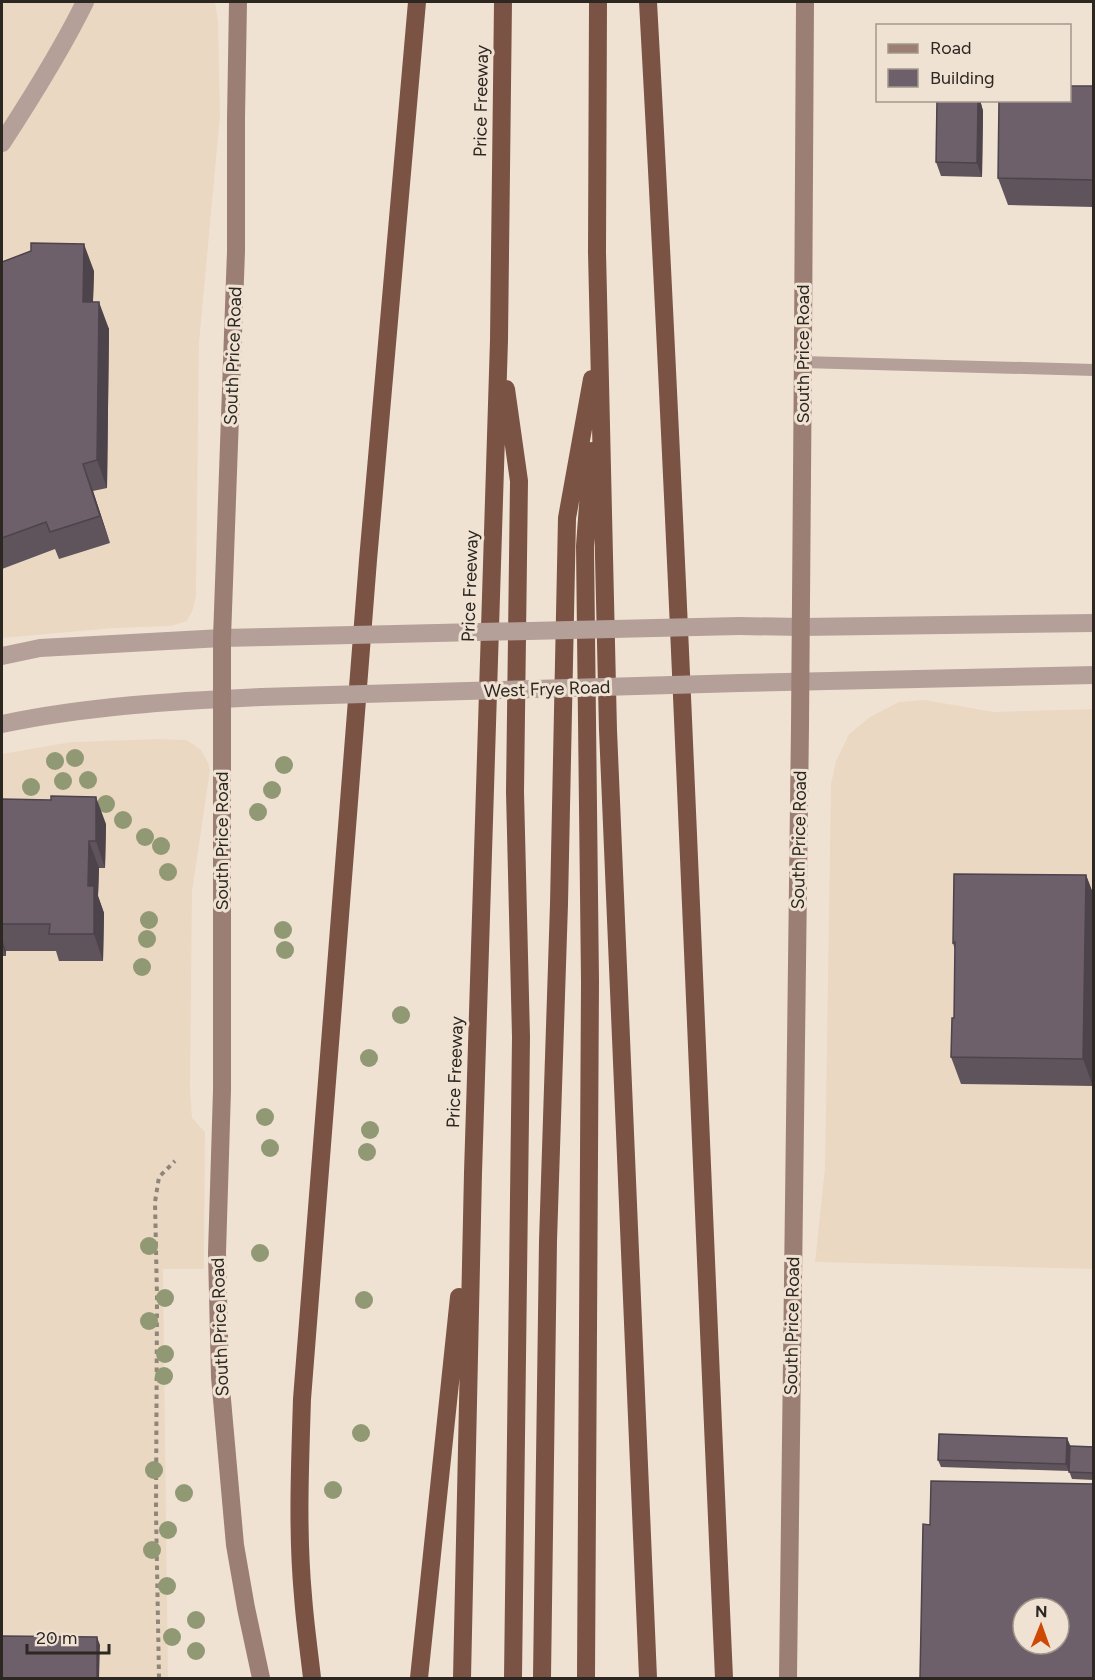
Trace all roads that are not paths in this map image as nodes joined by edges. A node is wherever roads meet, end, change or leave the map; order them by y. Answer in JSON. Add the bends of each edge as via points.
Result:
{"nodes":[{"id":1,"x":85,"y":2,"type":"edge"},
{"id":2,"x":238,"y":2,"type":"edge"},
{"id":3,"x":417,"y":2,"type":"edge"},
{"id":4,"x":503,"y":2,"type":"edge"},
{"id":5,"x":598,"y":2,"type":"edge"},
{"id":6,"x":648,"y":2,"type":"edge"},
{"id":7,"x":806,"y":2,"type":"edge"},
{"id":8,"x":2,"y":143,"type":"edge"},
{"id":9,"x":599,"y":339,"type":"junction"},
{"id":10,"x":499,"y":340,"type":"junction"},
{"id":11,"x":802,"y":362,"type":"junction"},
{"id":12,"x":1094,"y":370,"type":"edge"},
{"id":13,"x":1094,"y":623,"type":"edge"},
{"id":14,"x":801,"y":627,"type":"junction"},
{"id":15,"x":222,"y":638,"type":"junction"},
{"id":16,"x":2,"y":656,"type":"edge"},
{"id":17,"x":1094,"y":675,"type":"edge"},
{"id":18,"x":801,"y":682,"type":"junction"},
{"id":19,"x":221,"y":699,"type":"junction"},
{"id":20,"x":2,"y":724,"type":"edge"},
{"id":21,"x":473,"y":1173,"type":"junction"},
{"id":22,"x":261,"y":1678,"type":"edge"},
{"id":23,"x":312,"y":1678,"type":"edge"},
{"id":24,"x":419,"y":1678,"type":"edge"},
{"id":25,"x":462,"y":1678,"type":"edge"},
{"id":26,"x":513,"y":1678,"type":"edge"},
{"id":27,"x":542,"y":1678,"type":"edge"},
{"id":28,"x":586,"y":1678,"type":"edge"},
{"id":29,"x":648,"y":1678,"type":"edge"},
{"id":30,"x":724,"y":1678,"type":"edge"},
{"id":31,"x":788,"y":1678,"type":"edge"}],
"edges":[{"from":1,"to":8,"type":"street","via":[[36,92]]},
{"from":2,"to":15,"type":"main road","name":"South Price Road","via":[[236,251]]},
{"from":3,"to":23,"type":"highway","via":[[369,548],[302,1399],[300,1536]]},
{"from":4,"to":10,"type":"highway","name":"Price Freeway"},
{"from":5,"to":9,"type":"highway"},
{"from":6,"to":30,"type":"highway","via":[[667,351]]},
{"from":7,"to":11,"type":"main road","name":"South Price Road"},
{"from":9,"to":27,"type":"highway","via":[[567,518],[548,1241]]},
{"from":9,"to":28,"type":"highway","via":[[585,546],[590,981]]},
{"from":9,"to":29,"type":"highway","via":[[608,730]]},
{"from":10,"to":21,"type":"highway","name":"Price Freeway"},
{"from":10,"to":26,"type":"highway","via":[[519,481],[515,792],[521,1037]]},
{"from":11,"to":12,"type":"lane"},
{"from":11,"to":14,"type":"main road","name":"South Price Road"},
{"from":13,"to":14,"type":"street"},
{"from":14,"to":15,"type":"street","bridge":true},
{"from":14,"to":18,"type":"main road","name":"South Price Road"},
{"from":15,"to":16,"type":"street","via":[[40,648]]},
{"from":15,"to":19,"type":"main road","name":"South Price Road"},
{"from":17,"to":18,"type":"street","name":"West Frye Road"},
{"from":18,"to":19,"type":"street","name":"West Frye Road","bridge":true},
{"from":18,"to":31,"type":"main road","name":"South Price Road"},
{"from":19,"to":20,"type":"street","name":"West Frye Road","via":[[120,706]]},
{"from":19,"to":22,"type":"main road","name":"South Price Road","via":[[222,1090],[217,1253],[220,1355],[235,1545]]},
{"from":21,"to":24,"type":"highway"},
{"from":21,"to":25,"type":"highway"}]}
